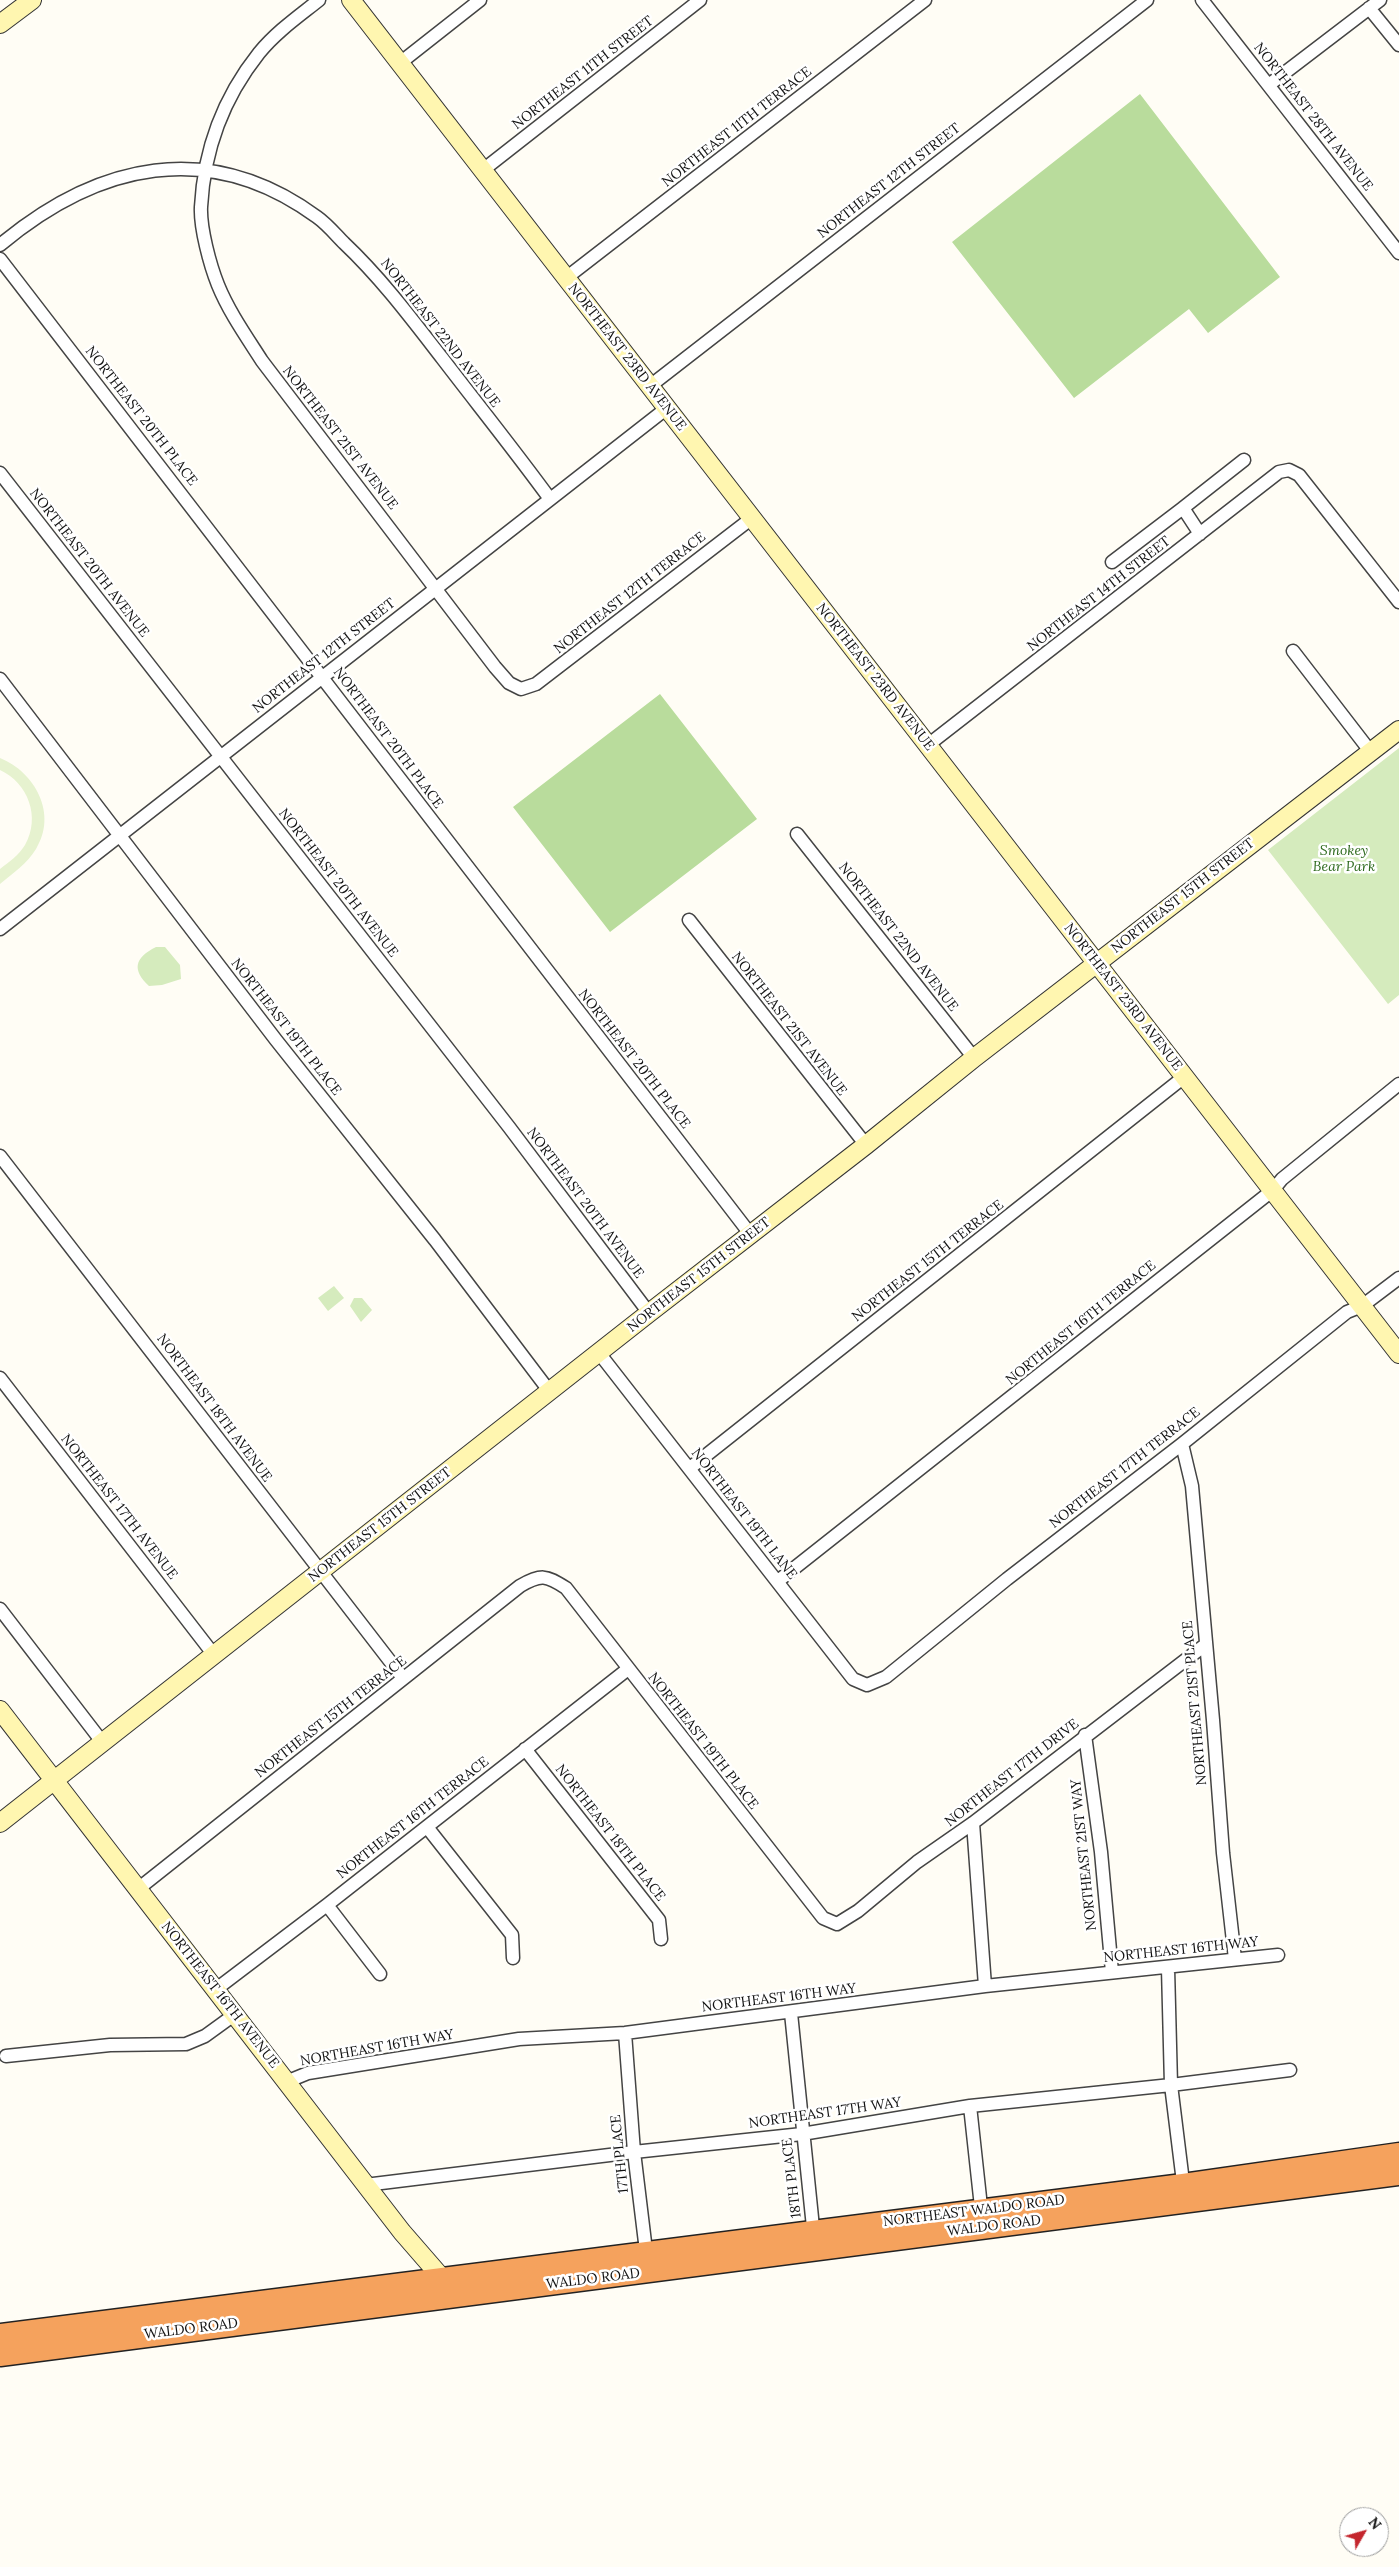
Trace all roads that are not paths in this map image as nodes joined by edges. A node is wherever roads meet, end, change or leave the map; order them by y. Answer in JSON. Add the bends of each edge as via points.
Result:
{"nodes":[{"id":1,"x":32,"y":0,"type":"edge"},
{"id":2,"x":320,"y":0,"type":"edge"},
{"id":3,"x":351,"y":0,"type":"edge"},
{"id":4,"x":480,"y":0,"type":"edge"},
{"id":5,"x":700,"y":0,"type":"edge"},
{"id":6,"x":925,"y":0,"type":"edge"},
{"id":7,"x":1147,"y":0,"type":"edge"},
{"id":8,"x":1202,"y":0,"type":"edge"},
{"id":9,"x":1380,"y":0,"type":"edge"},
{"id":10,"x":1369,"y":8,"type":"junction"},
{"id":11,"x":0,"y":24,"type":"edge"},
{"id":12,"x":1399,"y":45,"type":"edge"},
{"id":13,"x":400,"y":63,"type":"junction"},
{"id":14,"x":1270,"y":84,"type":"junction"},
{"id":15,"x":206,"y":169,"type":"junction"},
{"id":16,"x":483,"y":170,"type":"junction"},
{"id":17,"x":0,"y":245,"type":"edge"},
{"id":18,"x":1399,"y":253,"type":"edge"},
{"id":19,"x":0,"y":259,"type":"edge"},
{"id":20,"x":566,"y":278,"type":"junction"},
{"id":21,"x":650,"y":386,"type":"junction"},
{"id":22,"x":667,"y":408,"type":"junction"},
{"id":23,"x":1244,"y":460,"type":"dead end"},
{"id":24,"x":0,"y":473,"type":"edge"},
{"id":25,"x":550,"y":499,"type":"junction"},
{"id":26,"x":1183,"y":508,"type":"junction"},
{"id":27,"x":752,"y":518,"type":"junction"},
{"id":28,"x":1200,"y":534,"type":"junction"},
{"id":29,"x":1112,"y":562,"type":"dead end"},
{"id":30,"x":436,"y":588,"type":"junction"},
{"id":31,"x":1399,"y":602,"type":"edge"},
{"id":32,"x":1293,"y":651,"type":"dead end"},
{"id":33,"x":322,"y":676,"type":"junction"},
{"id":34,"x":0,"y":680,"type":"edge"},
{"id":35,"x":525,"y":688,"type":"joint"},
{"id":36,"x":1399,"y":730,"type":"edge"},
{"id":37,"x":928,"y":745,"type":"junction"},
{"id":38,"x":1370,"y":751,"type":"junction"},
{"id":39,"x":219,"y":757,"type":"junction"},
{"id":40,"x":120,"y":834,"type":"junction"},
{"id":41,"x":797,"y":834,"type":"dead end"},
{"id":42,"x":689,"y":920,"type":"dead end"},
{"id":43,"x":0,"y":929,"type":"edge"},
{"id":44,"x":1096,"y":962,"type":"junction"},
{"id":45,"x":974,"y":1058,"type":"junction"},
{"id":46,"x":1184,"y":1077,"type":"junction"},
{"id":47,"x":1399,"y":1084,"type":"edge"},
{"id":48,"x":866,"y":1145,"type":"junction"},
{"id":49,"x":0,"y":1156,"type":"edge"},
{"id":50,"x":1272,"y":1190,"type":"junction"},
{"id":51,"x":751,"y":1235,"type":"junction"},
{"id":52,"x":1399,"y":1278,"type":"edge"},
{"id":53,"x":1362,"y":1306,"type":"junction"},
{"id":54,"x":649,"y":1313,"type":"junction"},
{"id":55,"x":599,"y":1354,"type":"junction"},
{"id":56,"x":1399,"y":1354,"type":"edge"},
{"id":57,"x":0,"y":1378,"type":"edge"},
{"id":58,"x":550,"y":1392,"type":"junction"},
{"id":59,"x":1182,"y":1444,"type":"junction"},
{"id":60,"x":690,"y":1468,"type":"junction"},
{"id":61,"x":320,"y":1572,"type":"junction"},
{"id":62,"x":546,"y":1577,"type":"joint"},
{"id":63,"x":778,"y":1581,"type":"junction"},
{"id":64,"x":0,"y":1609,"type":"edge"},
{"id":65,"x":1205,"y":1644,"type":"junction"},
{"id":66,"x":214,"y":1655,"type":"junction"},
{"id":67,"x":628,"y":1669,"type":"junction"},
{"id":68,"x":403,"y":1678,"type":"junction"},
{"id":69,"x":870,"y":1684,"type":"joint"},
{"id":70,"x":0,"y":1710,"type":"edge"},
{"id":71,"x":1085,"y":1735,"type":"junction"},
{"id":72,"x":103,"y":1743,"type":"junction"},
{"id":73,"x":525,"y":1749,"type":"junction"},
{"id":74,"x":54,"y":1780,"type":"junction"},
{"id":75,"x":0,"y":1823,"type":"edge"},
{"id":76,"x":973,"y":1823,"type":"junction"},
{"id":77,"x":427,"y":1827,"type":"junction"},
{"id":78,"x":138,"y":1889,"type":"junction"},
{"id":79,"x":327,"y":1905,"type":"junction"},
{"id":80,"x":837,"y":1924,"type":"joint"},
{"id":81,"x":661,"y":1939,"type":"dead end"},
{"id":82,"x":1278,"y":1955,"type":"dead end"},
{"id":83,"x":513,"y":1958,"type":"dead end"},
{"id":84,"x":1236,"y":1959,"type":"junction"},
{"id":85,"x":1168,"y":1968,"type":"junction"},
{"id":86,"x":1112,"y":1972,"type":"junction"},
{"id":87,"x":380,"y":1974,"type":"dead end"},
{"id":88,"x":985,"y":1986,"type":"junction"},
{"id":89,"x":215,"y":1990,"type":"junction"},
{"id":90,"x":791,"y":2013,"type":"junction"},
{"id":91,"x":234,"y":2014,"type":"junction"},
{"id":92,"x":625,"y":2033,"type":"junction"},
{"id":93,"x":6,"y":2056,"type":"dead end"},
{"id":94,"x":1290,"y":2070,"type":"dead end"},
{"id":95,"x":286,"y":2082,"type":"junction"},
{"id":96,"x":1171,"y":2086,"type":"junction"},
{"id":97,"x":970,"y":2106,"type":"junction"},
{"id":98,"x":802,"y":2134,"type":"junction"},
{"id":99,"x":634,"y":2152,"type":"junction"},
{"id":100,"x":1399,"y":2154,"type":"edge"},
{"id":101,"x":1399,"y":2174,"type":"edge"},
{"id":102,"x":365,"y":2185,"type":"junction"},
{"id":103,"x":1185,"y":2194,"type":"junction"},
{"id":104,"x":982,"y":2219,"type":"junction"},
{"id":105,"x":815,"y":2240,"type":"junction"},
{"id":106,"x":647,"y":2263,"type":"junction"},
{"id":107,"x":450,"y":2290,"type":"junction"},
{"id":108,"x":0,"y":2336,"type":"edge"},
{"id":109,"x":0,"y":2354,"type":"edge"}],
"edges":[{"from":1,"to":11,"type":"street"},
{"from":2,"to":15,"type":"street","name":"NORTHEAST 21ST AVENUE","via":[[260,52],[229,98],[213,135]]},
{"from":3,"to":13,"type":"street","name":"NORTHEAST 23RD AVENUE"},
{"from":4,"to":13,"type":"street"},
{"from":5,"to":16,"type":"street","name":"NORTHEAST 11TH STREET"},
{"from":6,"to":20,"type":"street","name":"NORTHEAST 11TH TERRACE"},
{"from":7,"to":21,"type":"street","name":"NORTHEAST 12TH STREET"},
{"from":8,"to":14,"type":"street","name":"NORTHEAST 28TH AVENUE"},
{"from":9,"to":10,"type":"street"},
{"from":10,"to":12,"type":"street"},
{"from":10,"to":14,"type":"street"},
{"from":13,"to":16,"type":"street","name":"NORTHEAST 23RD AVENUE"},
{"from":14,"to":18,"type":"street","name":"NORTHEAST 28TH AVENUE"},
{"from":15,"to":17,"type":"street","name":"NORTHEAST 22ND AVENUE","via":[[162,168],[90,188],[20,228]]},
{"from":15,"to":25,"type":"street","name":"NORTHEAST 22ND AVENUE","via":[[240,177],[284,196],[318,218],[382,281]]},
{"from":15,"to":30,"type":"street","name":"NORTHEAST 21ST AVENUE","via":[[201,208],[206,243],[218,284],[236,321],[300,413]]},
{"from":16,"to":20,"type":"street","name":"NORTHEAST 23RD AVENUE"},
{"from":19,"to":33,"type":"street","name":"NORTHEAST 20TH PLACE"},
{"from":20,"to":21,"type":"street","name":"NORTHEAST 23RD AVENUE"},
{"from":21,"to":22,"type":"street","name":"NORTHEAST 23RD AVENUE"},
{"from":22,"to":25,"type":"street","name":"NORTHEAST 12TH STREET"},
{"from":22,"to":27,"type":"street","name":"NORTHEAST 23RD AVENUE"},
{"from":23,"to":26,"type":"street"},
{"from":24,"to":39,"type":"street","name":"NORTHEAST 20TH AVENUE"},
{"from":25,"to":30,"type":"street","name":"NORTHEAST 12TH STREET"},
{"from":26,"to":28,"type":"street"},
{"from":26,"to":29,"type":"street"},
{"from":27,"to":35,"type":"street","name":"NORTHEAST 12TH TERRACE","via":[[536,684]]},
{"from":27,"to":37,"type":"street","name":"NORTHEAST 23RD AVENUE"},
{"from":28,"to":31,"type":"street","name":"NORTHEAST 14TH STREET","via":[[1279,472],[1290,470],[1299,475]]},
{"from":28,"to":37,"type":"street","name":"NORTHEAST 14TH STREET"},
{"from":30,"to":33,"type":"street","name":"NORTHEAST 12TH STREET"},
{"from":30,"to":35,"type":"street","name":"NORTHEAST 21ST AVENUE","via":[[509,682]]},
{"from":32,"to":38,"type":"street"},
{"from":33,"to":39,"type":"street","name":"NORTHEAST 12TH STREET"},
{"from":33,"to":51,"type":"street","name":"NORTHEAST 20TH PLACE"},
{"from":34,"to":40,"type":"street","name":"NORTHEAST 19TH PLACE"},
{"from":36,"to":38,"type":"street","name":"NORTHEAST 15TH STREET"},
{"from":37,"to":44,"type":"street","name":"NORTHEAST 23RD AVENUE"},
{"from":38,"to":44,"type":"street","name":"NORTHEAST 15TH STREET"},
{"from":39,"to":40,"type":"street","name":"NORTHEAST 12TH STREET"},
{"from":39,"to":54,"type":"street","name":"NORTHEAST 20TH AVENUE","via":[[491,1103]]},
{"from":40,"to":43,"type":"street","name":"NORTHEAST 12TH STREET"},
{"from":40,"to":58,"type":"street","name":"NORTHEAST 19TH PLACE"},
{"from":41,"to":45,"type":"street","name":"NORTHEAST 22ND AVENUE"},
{"from":42,"to":48,"type":"street","name":"NORTHEAST 21ST AVENUE"},
{"from":44,"to":45,"type":"street","name":"NORTHEAST 15TH STREET"},
{"from":44,"to":46,"type":"street","name":"NORTHEAST 23RD AVENUE"},
{"from":45,"to":48,"type":"street","name":"NORTHEAST 15TH STREET"},
{"from":46,"to":50,"type":"street","name":"NORTHEAST 23RD AVENUE"},
{"from":46,"to":60,"type":"street","name":"NORTHEAST 15TH TERRACE"},
{"from":47,"to":50,"type":"street","name":"NORTHEAST 16TH TERRACE"},
{"from":48,"to":51,"type":"street","name":"NORTHEAST 15TH STREET"},
{"from":49,"to":61,"type":"street","name":"NORTHEAST 18TH AVENUE"},
{"from":50,"to":53,"type":"street","name":"NORTHEAST 23RD AVENUE"},
{"from":50,"to":63,"type":"street","name":"NORTHEAST 16TH TERRACE"},
{"from":51,"to":54,"type":"street","name":"NORTHEAST 15TH STREET"},
{"from":52,"to":53,"type":"street","name":"NORTHEAST 17TH TERRACE"},
{"from":53,"to":56,"type":"street","name":"NORTHEAST 23RD AVENUE"},
{"from":53,"to":59,"type":"street","name":"NORTHEAST 17TH TERRACE","via":[[1347,1312]]},
{"from":54,"to":55,"type":"street","name":"NORTHEAST 15TH STREET"},
{"from":55,"to":58,"type":"street","name":"NORTHEAST 15TH STREET"},
{"from":55,"to":60,"type":"street","name":"NORTHEAST 19TH LANE"},
{"from":57,"to":66,"type":"street","name":"NORTHEAST 17TH AVENUE"},
{"from":58,"to":61,"type":"street","name":"NORTHEAST 15TH STREET"},
{"from":59,"to":65,"type":"street","name":"NORTHEAST 21ST PLACE","via":[[1192,1486]]},
{"from":59,"to":69,"type":"street","name":"NORTHEAST 17TH TERRACE","via":[[886,1677]]},
{"from":60,"to":63,"type":"street","name":"NORTHEAST 19TH LANE"},
{"from":61,"to":66,"type":"street","name":"NORTHEAST 15TH STREET"},
{"from":61,"to":68,"type":"street","name":"NORTHEAST 18TH AVENUE"},
{"from":62,"to":67,"type":"street","name":"NORTHEAST 19TH PLACE","via":[[566,1588]]},
{"from":62,"to":68,"type":"street","name":"NORTHEAST 15TH TERRACE","via":[[535,1578],[520,1586]]},
{"from":63,"to":69,"type":"street","name":"NORTHEAST 19TH LANE","via":[[853,1679]]},
{"from":64,"to":72,"type":"street"},
{"from":65,"to":71,"type":"street","name":"NORTHEAST 17TH DRIVE"},
{"from":65,"to":84,"type":"street","name":"NORTHEAST 21ST PLACE","via":[[1222,1853]]},
{"from":66,"to":72,"type":"street","name":"NORTHEAST 15TH STREET"},
{"from":67,"to":73,"type":"street","name":"NORTHEAST 16TH TERRACE"},
{"from":67,"to":80,"type":"street","name":"NORTHEAST 19TH PLACE","via":[[822,1918]]},
{"from":68,"to":78,"type":"street","name":"NORTHEAST 15TH TERRACE"},
{"from":70,"to":74,"type":"street","name":"NORTHEAST 16TH AVENUE"},
{"from":71,"to":76,"type":"street","name":"NORTHEAST 17TH DRIVE"},
{"from":71,"to":86,"type":"street","name":"NORTHEAST 21ST WAY","via":[[1101,1852]]},
{"from":72,"to":74,"type":"street","name":"NORTHEAST 15TH STREET"},
{"from":73,"to":77,"type":"street","name":"NORTHEAST 16TH TERRACE"},
{"from":73,"to":81,"type":"street","name":"NORTHEAST 18TH PLACE","via":[[659,1920]]},
{"from":74,"to":75,"type":"street","name":"NORTHEAST 15TH STREET"},
{"from":74,"to":78,"type":"street","name":"NORTHEAST 16TH AVENUE"},
{"from":76,"to":80,"type":"street","name":"NORTHEAST 17TH DRIVE"},
{"from":76,"to":88,"type":"street"},
{"from":77,"to":79,"type":"street","name":"NORTHEAST 16TH TERRACE"},
{"from":77,"to":83,"type":"street","via":[[512,1935]]},
{"from":78,"to":89,"type":"street","name":"NORTHEAST 16TH AVENUE"},
{"from":79,"to":87,"type":"street"},
{"from":79,"to":89,"type":"street","name":"NORTHEAST 16TH TERRACE"},
{"from":82,"to":84,"type":"street","name":"NORTHEAST 16TH WAY"},
{"from":84,"to":85,"type":"street","name":"NORTHEAST 16TH WAY"},
{"from":85,"to":86,"type":"street","name":"NORTHEAST 16TH WAY"},
{"from":85,"to":96,"type":"street"},
{"from":86,"to":88,"type":"street","name":"NORTHEAST 16TH WAY"},
{"from":88,"to":90,"type":"street","name":"NORTHEAST 16TH WAY"},
{"from":89,"to":91,"type":"street","name":"NORTHEAST 16TH AVENUE"},
{"from":90,"to":92,"type":"street","name":"NORTHEAST 16TH WAY"},
{"from":90,"to":98,"type":"street","name":"18TH PLACE"},
{"from":91,"to":93,"type":"street","via":[[205,2036],[186,2044],[110,2045]]},
{"from":91,"to":95,"type":"street","name":"NORTHEAST 16TH AVENUE"},
{"from":92,"to":95,"type":"street","name":"NORTHEAST 16TH WAY","via":[[519,2039],[308,2073]]},
{"from":92,"to":99,"type":"street","name":"17TH PLACE"},
{"from":94,"to":96,"type":"street","name":"NORTHEAST 17TH WAY"},
{"from":95,"to":102,"type":"street","name":"NORTHEAST 16TH AVENUE"},
{"from":96,"to":97,"type":"street","name":"NORTHEAST 17TH WAY"},
{"from":96,"to":103,"type":"street"},
{"from":97,"to":98,"type":"street","name":"NORTHEAST 17TH WAY"},
{"from":97,"to":104,"type":"street"},
{"from":98,"to":99,"type":"street","name":"NORTHEAST 17TH WAY"},
{"from":98,"to":105,"type":"street","name":"18TH PLACE"},
{"from":99,"to":102,"type":"street","name":"NORTHEAST 17TH WAY"},
{"from":99,"to":106,"type":"street","name":"17TH PLACE"},
{"from":100,"to":103,"type":"highway"},
{"from":101,"to":103,"type":"highway"},
{"from":102,"to":107,"type":"street","name":"NORTHEAST 16TH AVENUE"},
{"from":103,"to":104,"type":"highway","name":"WALDO ROAD"},
{"from":104,"to":105,"type":"highway","name":"WALDO ROAD"},
{"from":105,"to":106,"type":"highway","name":"WALDO ROAD"},
{"from":106,"to":107,"type":"highway","name":"WALDO ROAD"},
{"from":106,"to":107,"type":"highway","name":"WALDO ROAD","via":[[549,2265]]},
{"from":107,"to":108,"type":"highway","name":"WALDO ROAD"},
{"from":107,"to":109,"type":"highway","name":"WALDO ROAD"}]}
